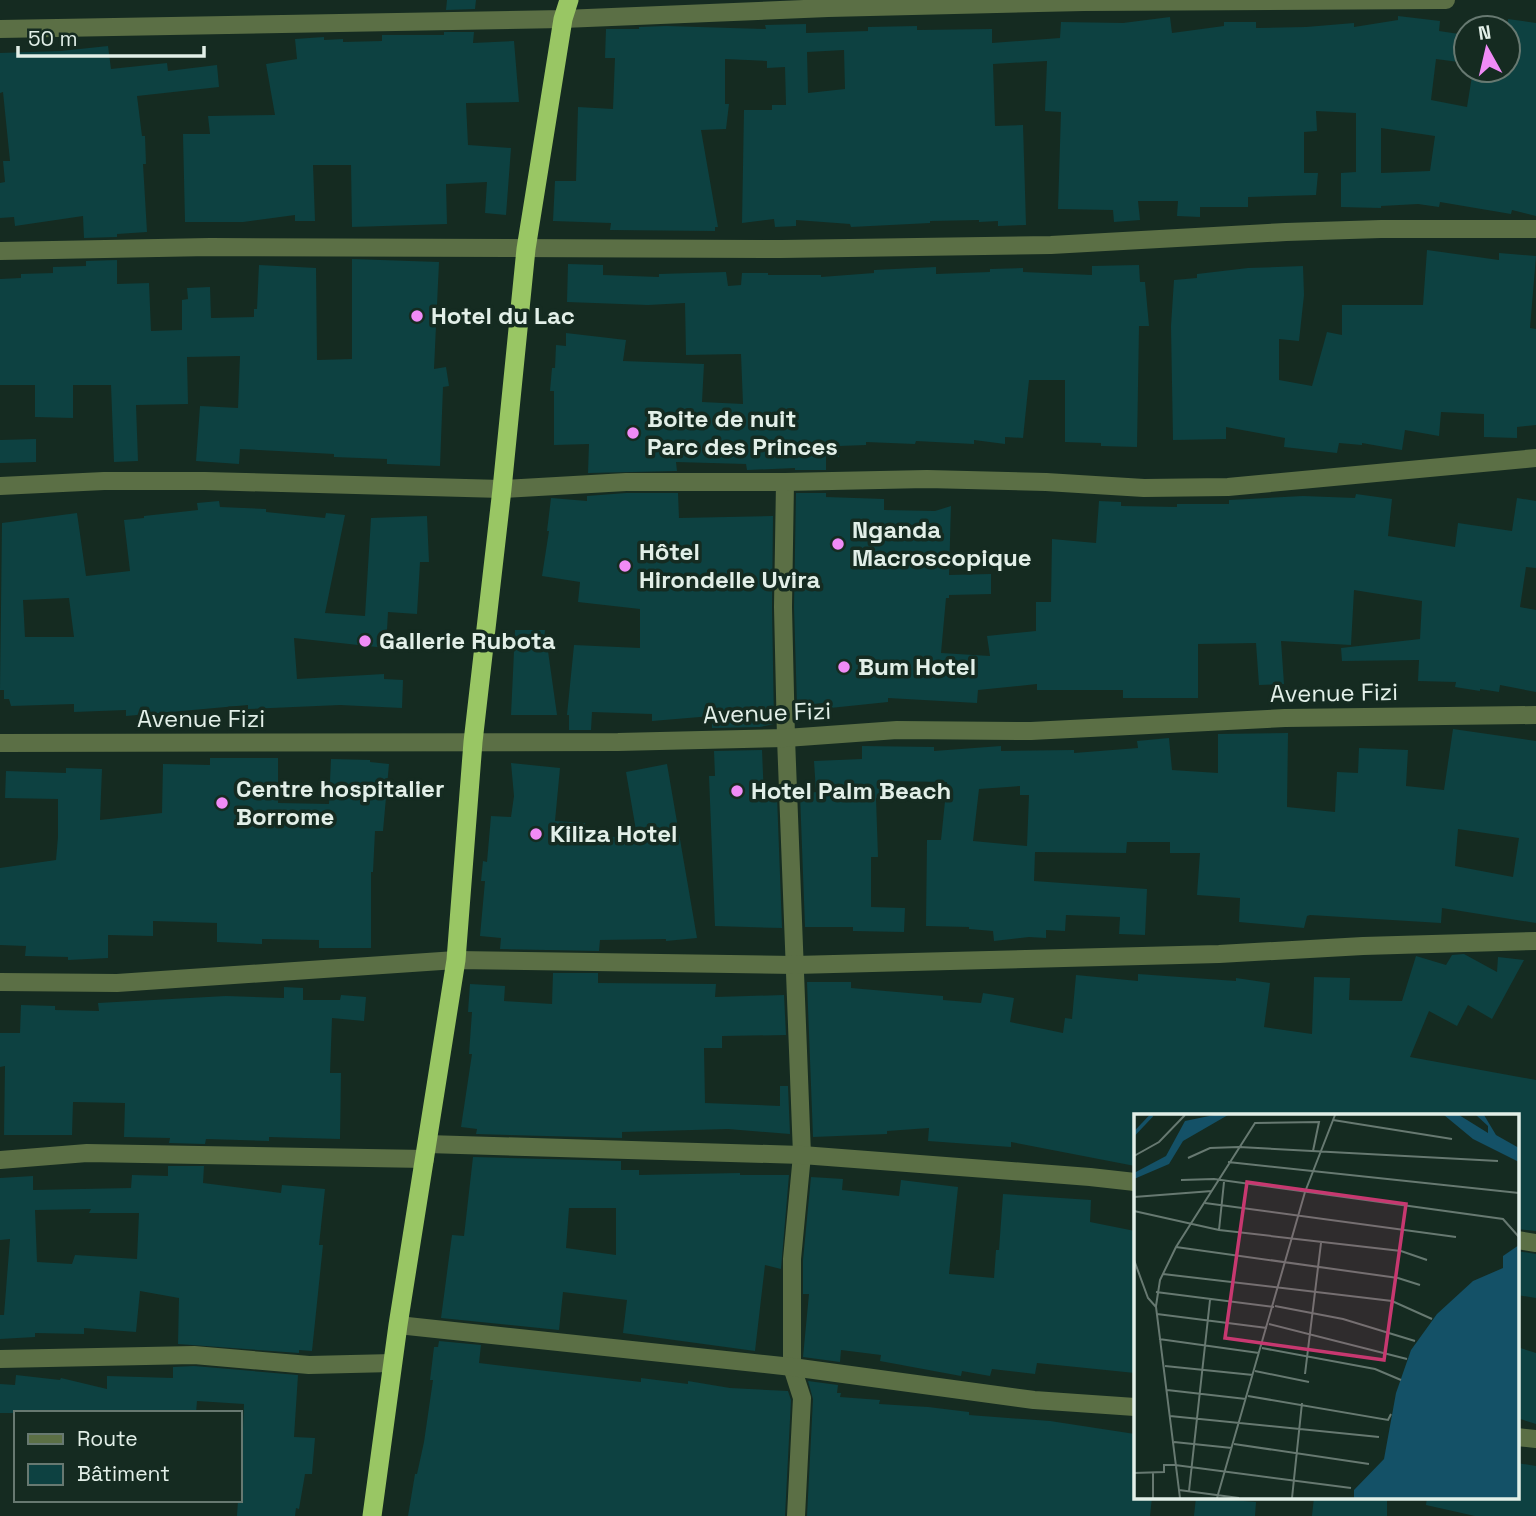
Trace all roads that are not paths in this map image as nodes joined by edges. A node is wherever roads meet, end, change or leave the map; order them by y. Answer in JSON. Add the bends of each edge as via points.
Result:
{"nodes":[{"id":1,"x":1446,"y":0,"type":"edge"},
{"id":2,"x":566,"y":10,"type":"edge"},
{"id":3,"x":0,"y":29,"type":"edge"},
{"id":4,"x":1536,"y":229,"type":"edge"},
{"id":5,"x":526,"y":249,"type":"junction"},
{"id":6,"x":0,"y":251,"type":"edge"},
{"id":7,"x":1536,"y":458,"type":"edge"},
{"id":8,"x":785,"y":482,"type":"junction"},
{"id":9,"x":0,"y":486,"type":"edge"},
{"id":10,"x":502,"y":489,"type":"junction"},
{"id":11,"x":1536,"y":715,"type":"edge"},
{"id":12,"x":786,"y":738,"type":"junction"},
{"id":13,"x":0,"y":743,"type":"edge"},
{"id":14,"x":473,"y":743,"type":"junction"},
{"id":15,"x":1536,"y":941,"type":"edge"},
{"id":16,"x":456,"y":960,"type":"junction"},
{"id":17,"x":795,"y":965,"type":"junction"},
{"id":18,"x":0,"y":982,"type":"edge"},
{"id":19,"x":426,"y":1151,"type":"junction"},
{"id":20,"x":802,"y":1155,"type":"junction"},
{"id":21,"x":0,"y":1160,"type":"edge"},
{"id":22,"x":1134,"y":1182,"type":"edge"},
{"id":23,"x":1518,"y":1240,"type":"edge"},
{"id":24,"x":1536,"y":1243,"type":"edge"},
{"id":25,"x":398,"y":1325,"type":"junction"},
{"id":26,"x":0,"y":1359,"type":"edge"},
{"id":27,"x":393,"y":1363,"type":"junction"},
{"id":28,"x":792,"y":1367,"type":"junction"},
{"id":29,"x":1134,"y":1407,"type":"edge"},
{"id":30,"x":1518,"y":1437,"type":"edge"},
{"id":31,"x":1536,"y":1439,"type":"edge"},
{"id":32,"x":372,"y":1516,"type":"edge"},
{"id":33,"x":796,"y":1516,"type":"edge"}],
"edges":[{"from":1,"to":2,"type":"street"},
{"from":2,"to":3,"type":"street"},
{"from":2,"to":5,"type":"highway"},
{"from":4,"to":5,"type":"street","via":[[1286,232],[1051,245]]},
{"from":5,"to":6,"type":"street"},
{"from":5,"to":10,"type":"highway"},
{"from":7,"to":8,"type":"street","via":[[1228,486],[1144,488],[927,479]]},
{"from":8,"to":10,"type":"street","via":[[626,482]]},
{"from":8,"to":12,"type":"street"},
{"from":9,"to":10,"type":"street","via":[[205,481]]},
{"from":10,"to":14,"type":"highway"},
{"from":11,"to":12,"type":"street","name":"Avenue Fizi","via":[[1285,718],[1031,731],[897,730]]},
{"from":12,"to":14,"type":"street","name":"Avenue Fizi"},
{"from":12,"to":17,"type":"street"},
{"from":13,"to":14,"type":"street","name":"Avenue Fizi"},
{"from":14,"to":16,"type":"highway"},
{"from":15,"to":17,"type":"street"},
{"from":16,"to":17,"type":"street"},
{"from":16,"to":18,"type":"street","via":[[117,983]]},
{"from":16,"to":19,"type":"highway"},
{"from":17,"to":20,"type":"street"},
{"from":19,"to":20,"type":"street"},
{"from":19,"to":21,"type":"street","via":[[87,1153]]},
{"from":19,"to":25,"type":"highway"},
{"from":20,"to":22,"type":"street"},
{"from":20,"to":28,"type":"street","via":[[792,1259]]},
{"from":23,"to":24,"type":"street"},
{"from":25,"to":27,"type":"highway"},
{"from":25,"to":28,"type":"street"},
{"from":26,"to":27,"type":"street","via":[[194,1355],[309,1364]]},
{"from":27,"to":32,"type":"highway"},
{"from":28,"to":29,"type":"street","via":[[1034,1400]]},
{"from":28,"to":33,"type":"street","via":[[802,1398]]},
{"from":30,"to":31,"type":"street"}]}
